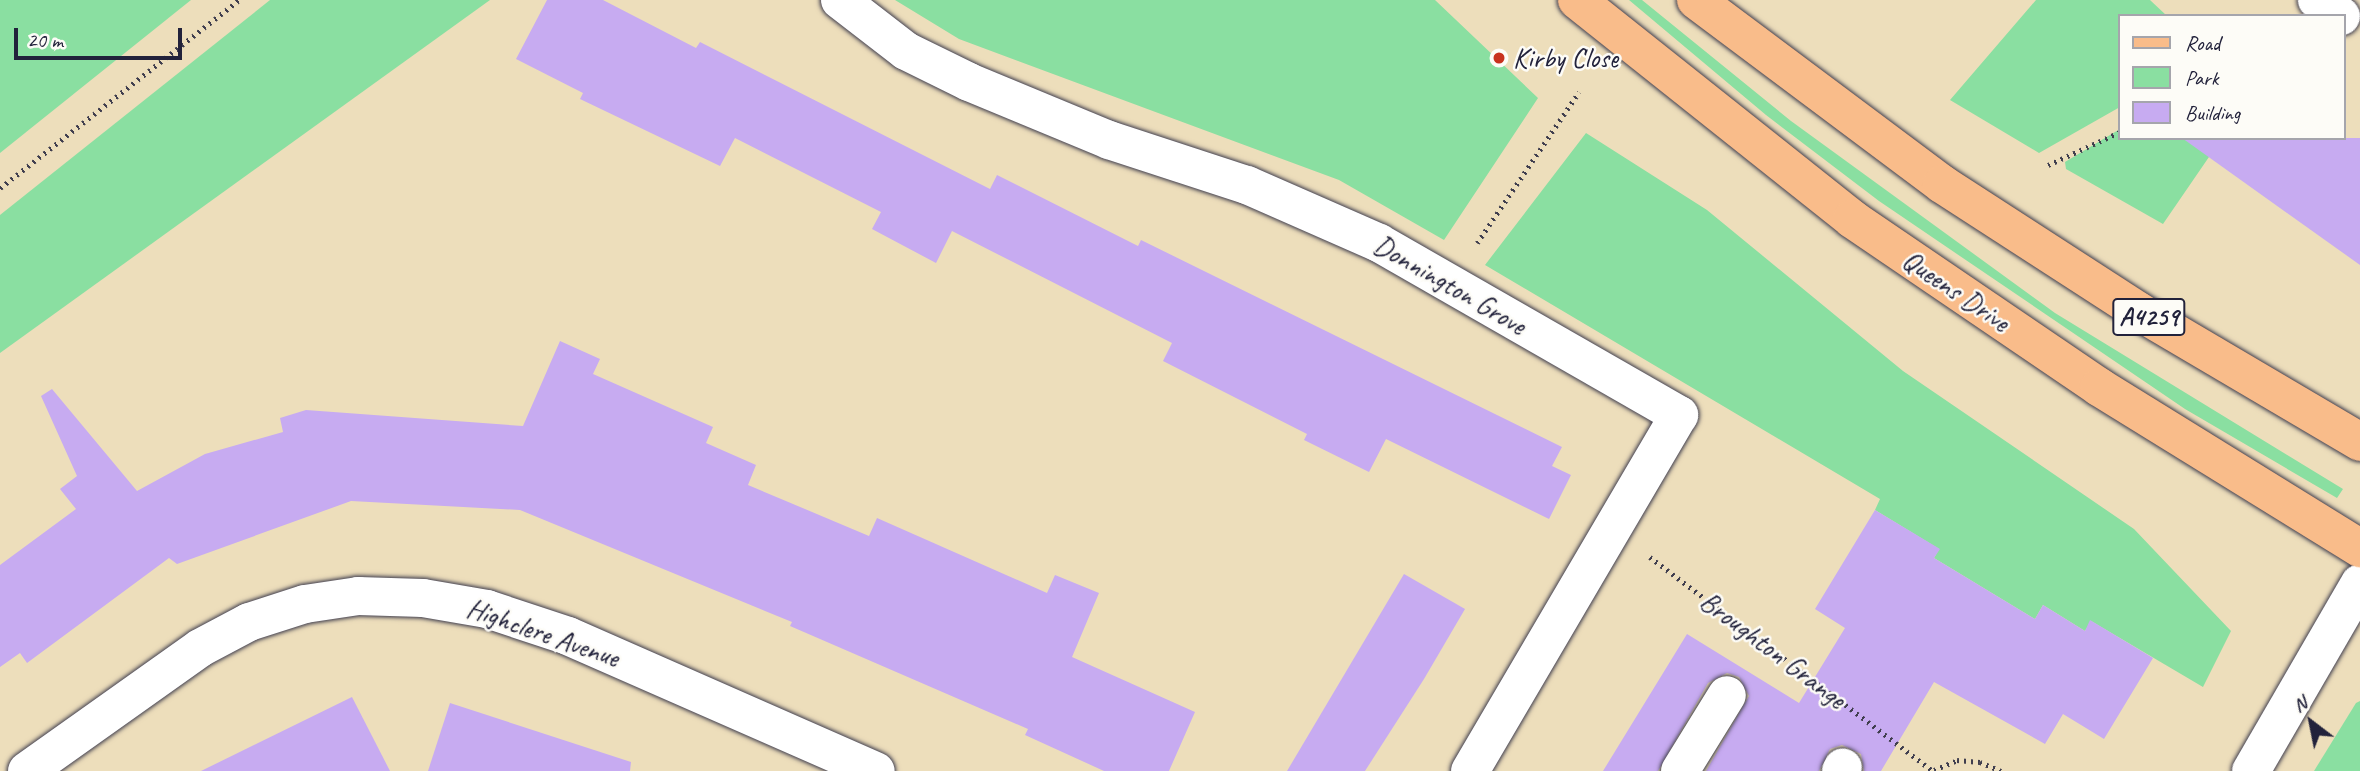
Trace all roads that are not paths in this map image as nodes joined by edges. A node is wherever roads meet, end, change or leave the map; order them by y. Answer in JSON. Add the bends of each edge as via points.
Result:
{"nodes":[{"id":1,"x":840,"y":0,"type":"edge"},
{"id":2,"x":1577,"y":0,"type":"edge"},
{"id":3,"x":1696,"y":0,"type":"edge"},
{"id":4,"x":2360,"y":442,"type":"edge"},
{"id":5,"x":2360,"y":548,"type":"edge"},
{"id":6,"x":2360,"y":583,"type":"edge"},
{"id":7,"x":1727,"y":695,"type":"dead end"},
{"id":8,"x":27,"y":771,"type":"edge"},
{"id":9,"x":876,"y":771,"type":"edge"},
{"id":10,"x":1470,"y":771,"type":"edge"},
{"id":11,"x":1680,"y":771,"type":"edge"},
{"id":12,"x":2250,"y":771,"type":"edge"}],
"edges":[{"from":1,"to":10,"type":"street","name":"Donnington Grove","via":[[906,51],[968,82],[1110,140],[1315,212],[1679,415]]},
{"from":2,"to":5,"type":"main road","name":"Queens Drive","via":[[1852,219],[2099,387]]},
{"from":3,"to":4,"type":"main road","number":"A4259","via":[[1942,184],[2138,311]]},
{"from":6,"to":12,"type":"street"},
{"from":7,"to":11,"type":"street"},
{"from":8,"to":9,"type":"street","name":"Highclere Avenue","via":[[200,648],[249,622],[305,604],[358,596],[423,598],[510,617],[568,636]]}]}
